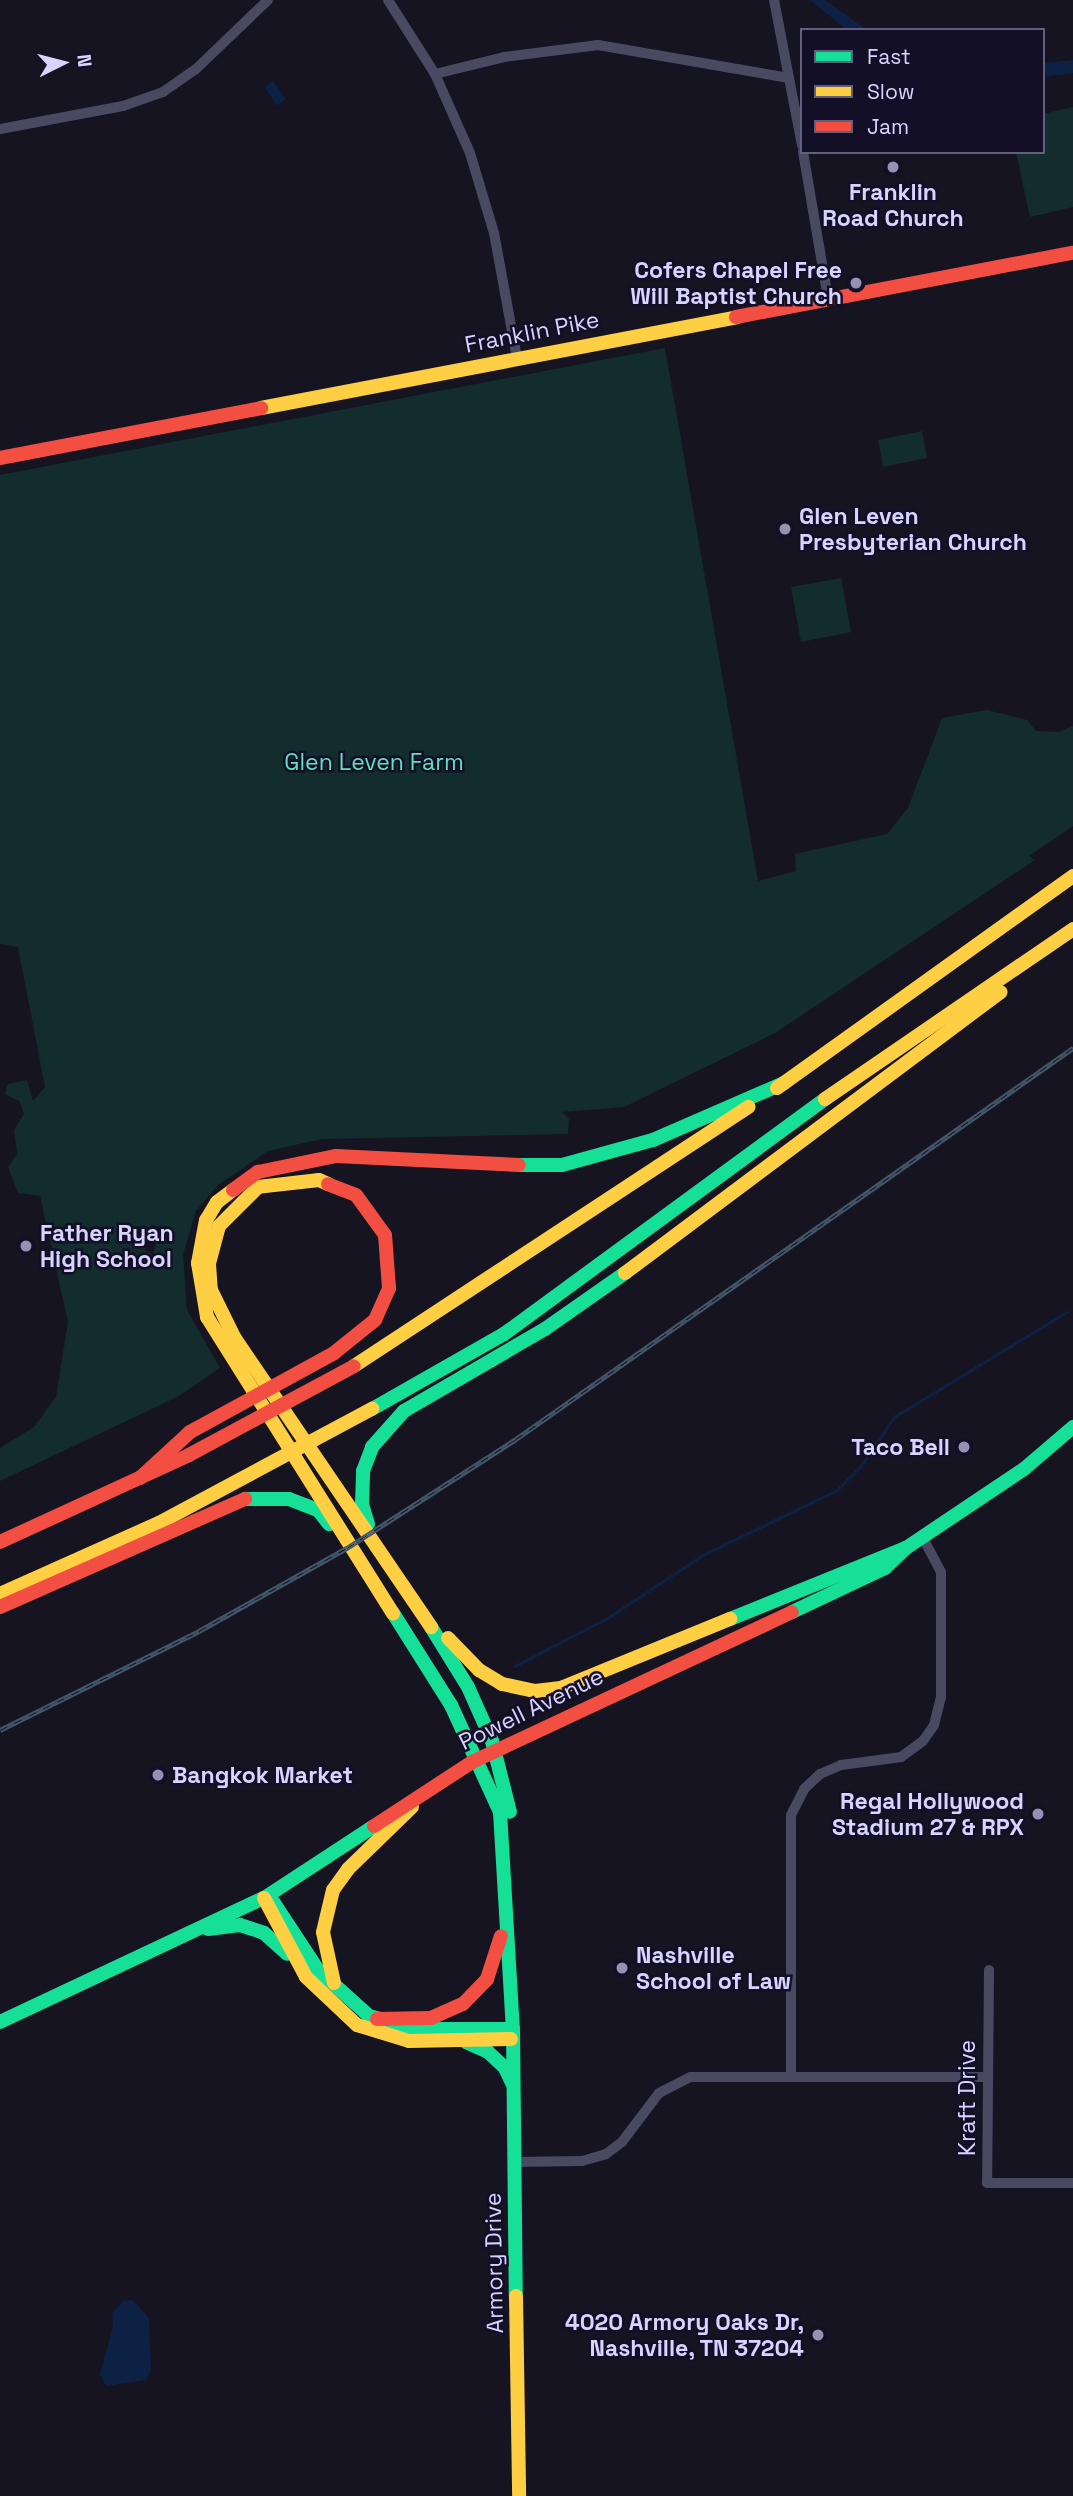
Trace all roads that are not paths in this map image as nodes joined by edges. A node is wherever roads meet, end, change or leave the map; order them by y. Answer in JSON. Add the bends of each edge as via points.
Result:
{"nodes":[{"id":1,"x":268,"y":0,"type":"edge"},
{"id":2,"x":388,"y":0,"type":"edge"},
{"id":3,"x":774,"y":0,"type":"edge"},
{"id":4,"x":435,"y":74,"type":"junction"},
{"id":5,"x":789,"y":78,"type":"junction"},
{"id":6,"x":0,"y":129,"type":"edge"},
{"id":7,"x":800,"y":135,"type":"edge"},
{"id":8,"x":803,"y":154,"type":"edge"},
{"id":9,"x":1073,"y":253,"type":"edge"},
{"id":10,"x":828,"y":298,"type":"junction"},
{"id":11,"x":517,"y":358,"type":"junction"},
{"id":12,"x":0,"y":458,"type":"edge"},
{"id":13,"x":1073,"y":876,"type":"edge"},
{"id":14,"x":1073,"y":929,"type":"edge"},
{"id":15,"x":1073,"y":935,"type":"edge"},
{"id":16,"x":785,"y":1083,"type":"junction"},
{"id":17,"x":230,"y":1342,"type":"junction"},
{"id":18,"x":1073,"y":1427,"type":"edge"},
{"id":19,"x":140,"y":1478,"type":"junction"},
{"id":20,"x":922,"y":1537,"type":"junction"},
{"id":21,"x":0,"y":1542,"type":"edge"},
{"id":22,"x":374,"y":1544,"type":"junction"},
{"id":23,"x":906,"y":1548,"type":"junction"},
{"id":24,"x":356,"y":1555,"type":"junction"},
{"id":25,"x":0,"y":1594,"type":"edge"},
{"id":26,"x":413,"y":1598,"type":"junction"},
{"id":27,"x":0,"y":1607,"type":"edge"},
{"id":28,"x":438,"y":1782,"type":"junction"},
{"id":29,"x":505,"y":1810,"type":"junction"},
{"id":30,"x":264,"y":1898,"type":"junction"},
{"id":31,"x":506,"y":1916,"type":"junction"},
{"id":32,"x":193,"y":1931,"type":"junction"},
{"id":33,"x":296,"y":1963,"type":"junction"},
{"id":34,"x":989,"y":1970,"type":"dead end"},
{"id":35,"x":334,"y":1985,"type":"junction"},
{"id":36,"x":377,"y":2019,"type":"junction"},
{"id":37,"x":0,"y":2022,"type":"edge"},
{"id":38,"x":513,"y":2034,"type":"junction"},
{"id":39,"x":462,"y":2040,"type":"junction"},
{"id":40,"x":791,"y":2076,"type":"junction"},
{"id":41,"x":985,"y":2077,"type":"junction"},
{"id":42,"x":514,"y":2086,"type":"junction"},
{"id":43,"x":515,"y":2162,"type":"junction"},
{"id":44,"x":1073,"y":2183,"type":"edge"},
{"id":45,"x":519,"y":2496,"type":"edge"}],
"edges":[{"from":1,"to":6,"type":"street","via":[[195,70],[163,92],[123,106]]},
{"from":2,"to":4,"type":"street"},
{"from":3,"to":5,"type":"street"},
{"from":4,"to":5,"type":"street","via":[[504,57],[598,45]]},
{"from":4,"to":11,"type":"street","via":[[470,153],[489,211]]},
{"from":5,"to":7,"type":"street"},
{"from":8,"to":10,"type":"street"},
{"from":9,"to":10,"type":"main road","name":"Franklin Pike"},
{"from":10,"to":11,"type":"main road","name":"Franklin Pike"},
{"from":11,"to":12,"type":"main road","name":"Franklin Pike"},
{"from":13,"to":16,"type":"main road"},
{"from":14,"to":25,"type":"main road","via":[[818,1104],[504,1334],[263,1470],[159,1523]]},
{"from":15,"to":22,"type":"main road","via":[[859,1102],[665,1245],[545,1329],[404,1411],[372,1447],[363,1471],[362,1504]]},
{"from":16,"to":17,"type":"main road","via":[[653,1140],[562,1166],[472,1166],[336,1156],[258,1172],[217,1202],[200,1243],[200,1291],[207,1317]]},
{"from":16,"to":19,"type":"main road","via":[[337,1377]]},
{"from":17,"to":19,"type":"main road","via":[[211,1290],[209,1264],[219,1226],[240,1199],[258,1186],[299,1180],[340,1185],[356,1195],[385,1235],[391,1260],[389,1288],[375,1320],[334,1353],[190,1432]]},
{"from":17,"to":22,"type":"main road"},
{"from":17,"to":24,"type":"main road"},
{"from":18,"to":20,"type":"main road","name":"Powell Avenue","via":[[1024,1469]]},
{"from":19,"to":21,"type":"main road"},
{"from":20,"to":23,"type":"main road","name":"Powell Avenue"},
{"from":20,"to":40,"type":"street","via":[[941,1572],[941,1697],[934,1725],[923,1741],[901,1757],[841,1765],[820,1774],[804,1788],[791,1815]]},
{"from":22,"to":26,"type":"main road"},
{"from":23,"to":26,"type":"main road","via":[[577,1683],[535,1691],[502,1684],[479,1671]]},
{"from":23,"to":28,"type":"main road","name":"Powell Avenue","via":[[885,1568]]},
{"from":24,"to":27,"type":"main road","via":[[318,1510],[289,1499],[246,1499]]},
{"from":24,"to":29,"type":"main road","via":[[451,1705]]},
{"from":26,"to":29,"type":"main road","via":[[468,1686],[492,1741]]},
{"from":28,"to":30,"type":"main road","name":"Powell Avenue"},
{"from":28,"to":35,"type":"main road","via":[[348,1869],[333,1890],[323,1932]]},
{"from":29,"to":31,"type":"main road"},
{"from":29,"to":38,"type":"main road","via":[[517,1856]]},
{"from":30,"to":32,"type":"main road","name":"Powell Avenue"},
{"from":30,"to":33,"type":"main road"},
{"from":30,"to":35,"type":"main road","via":[[274,1903],[318,1970]]},
{"from":31,"to":36,"type":"main road","via":[[495,1963],[470,1998],[431,2018]]},
{"from":31,"to":38,"type":"main road"},
{"from":32,"to":33,"type":"main road","via":[[240,1925],[264,1933]]},
{"from":32,"to":37,"type":"main road","name":"Powell Avenue"},
{"from":33,"to":39,"type":"main road","via":[[335,2008],[369,2031],[409,2041]]},
{"from":34,"to":41,"type":"street","name":"Kraft Drive"},
{"from":35,"to":36,"type":"main road","via":[[353,2005]]},
{"from":36,"to":38,"type":"main road","via":[[418,2029]]},
{"from":38,"to":39,"type":"main road"},
{"from":38,"to":42,"type":"main road","name":"Armory Drive"},
{"from":39,"to":42,"type":"main road","via":[[488,2052],[505,2068]]},
{"from":40,"to":41,"type":"street"},
{"from":40,"to":43,"type":"street","via":[[685,2078],[659,2092],[622,2142],[606,2154],[582,2161]]},
{"from":41,"to":44,"type":"street","name":"Kraft Drive","via":[[987,2183]]},
{"from":42,"to":43,"type":"main road","name":"Armory Drive"},
{"from":43,"to":45,"type":"main road","name":"Armory Drive"}]}
